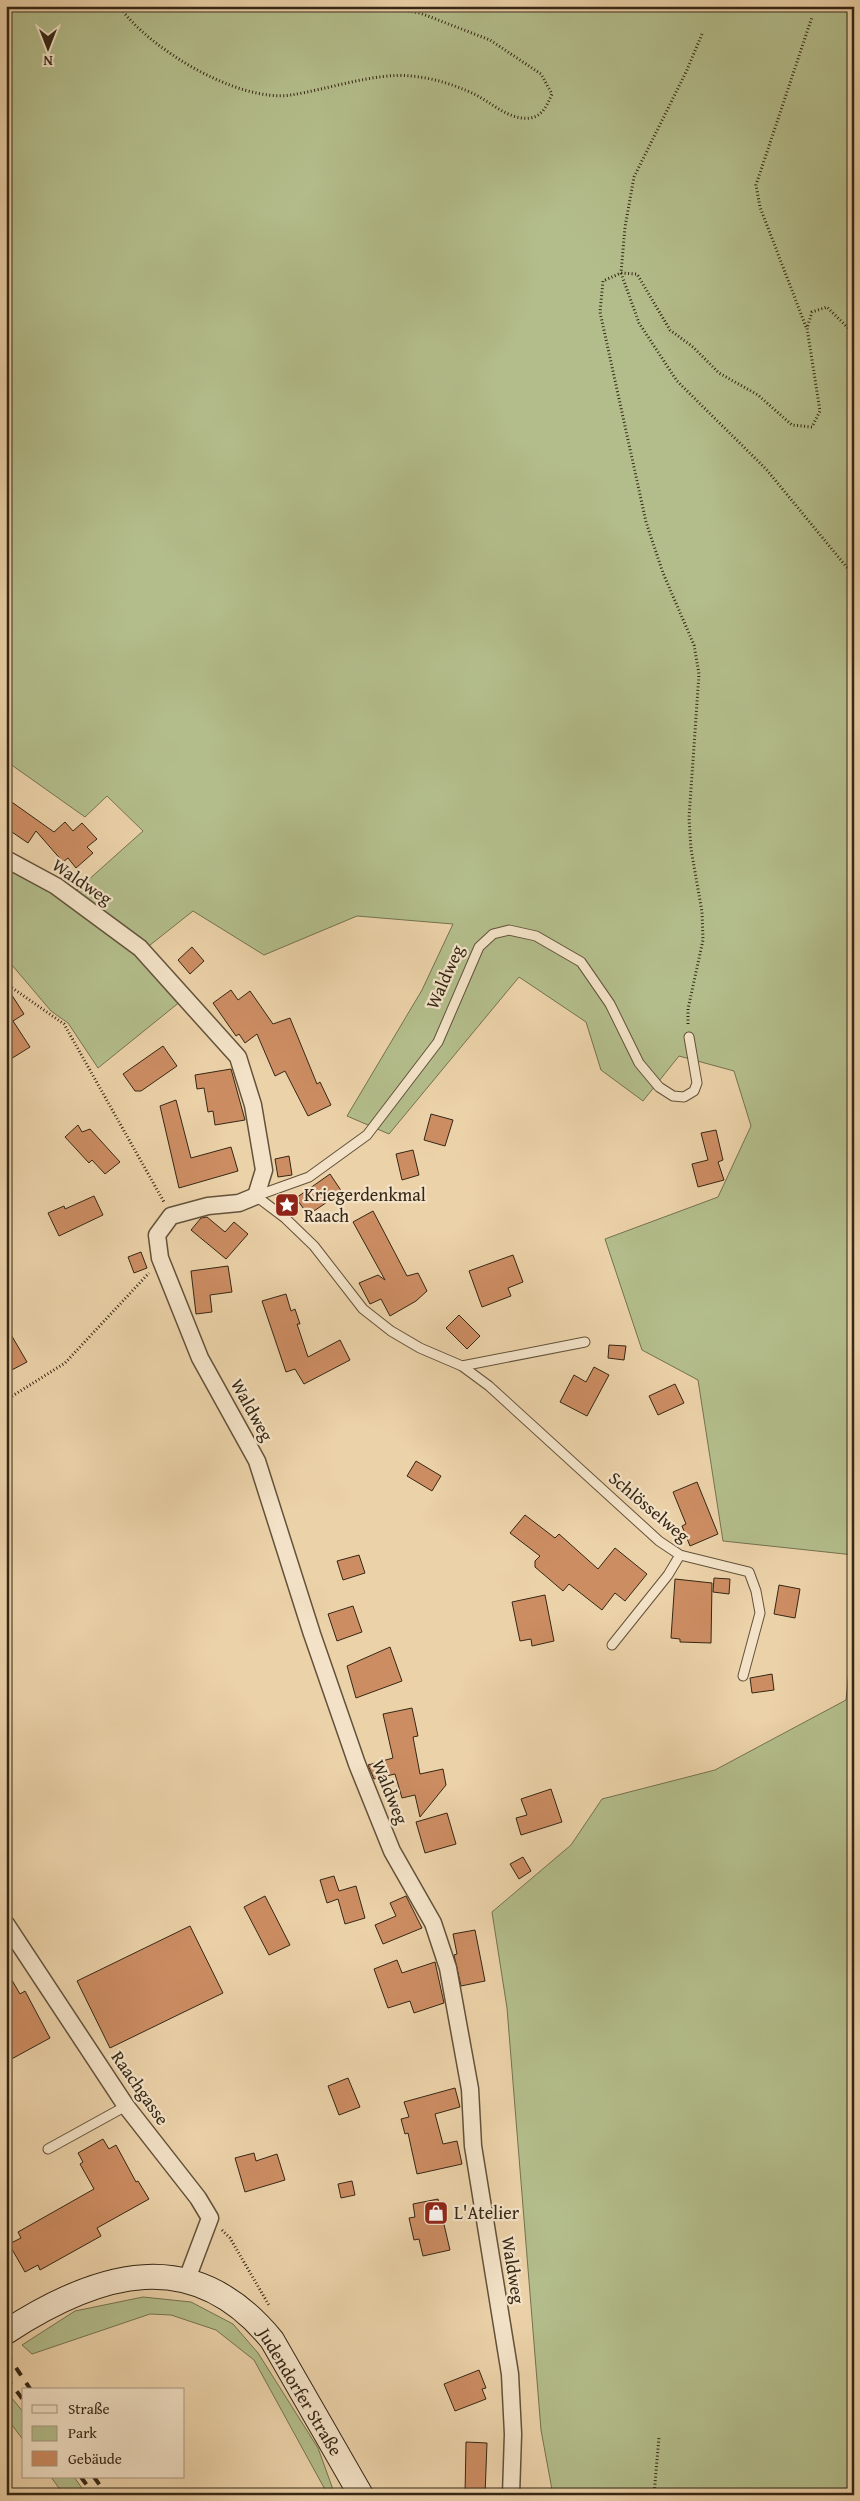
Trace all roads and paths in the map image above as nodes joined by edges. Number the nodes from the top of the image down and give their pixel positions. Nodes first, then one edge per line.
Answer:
1 (119, 6) edge
2 (292, 6) edge
3 (346, 6) edge
4 (378, 6) edge
5 (812, 17) dead end
6 (702, 34) dead end
7 (621, 272) junction
8 (806, 328) junction
9 (854, 334) edge
10 (854, 576) edge
11 (6, 859) edge
12 (6, 986) edge
13 (689, 1037) joint
14 (256, 1196) junction
15 (171, 1216) junction
16 (160, 1258) junction
17 (585, 1342) dead end
18 (462, 1366) junction
19 (6, 1400) edge
20 (680, 1556) junction
21 (612, 1645) dead end
22 (743, 1676) dead end
23 (6, 1924) edge
24 (126, 2106) junction
25 (48, 2149) dead end
26 (210, 2218) junction
27 (178, 2279) junction
28 (272, 2311) dead end
29 (6, 2332) edge
30 (659, 2437) dead end
31 (361, 2495) edge
32 (511, 2495) edge
33 (654, 2495) edge

1 - 4 path
2 - 3 path
5 - 8 path
6 - 7 path
7 - 8 path
7 - 10 path
7 - 13 path
8 - 9 path
11 - 14 street, Waldweg
12 - 15 path
13 - 14 lane, Waldweg
14 - 15 street, Waldweg
14 - 18 lane, Schlösselweg
15 - 16 street, Waldweg
16 - 19 path
16 - 32 street, Waldweg
17 - 18 lane
18 - 20 lane, Schlösselweg
20 - 21 lane
20 - 22 lane, Schlösselweg
23 - 24 street, Raachgasse
24 - 25 lane
24 - 26 street, Raachgasse
26 - 27 street
26 - 28 path
27 - 29 main road, Judendorfer Straße
27 - 31 main road, Judendorfer Straße
30 - 33 path

